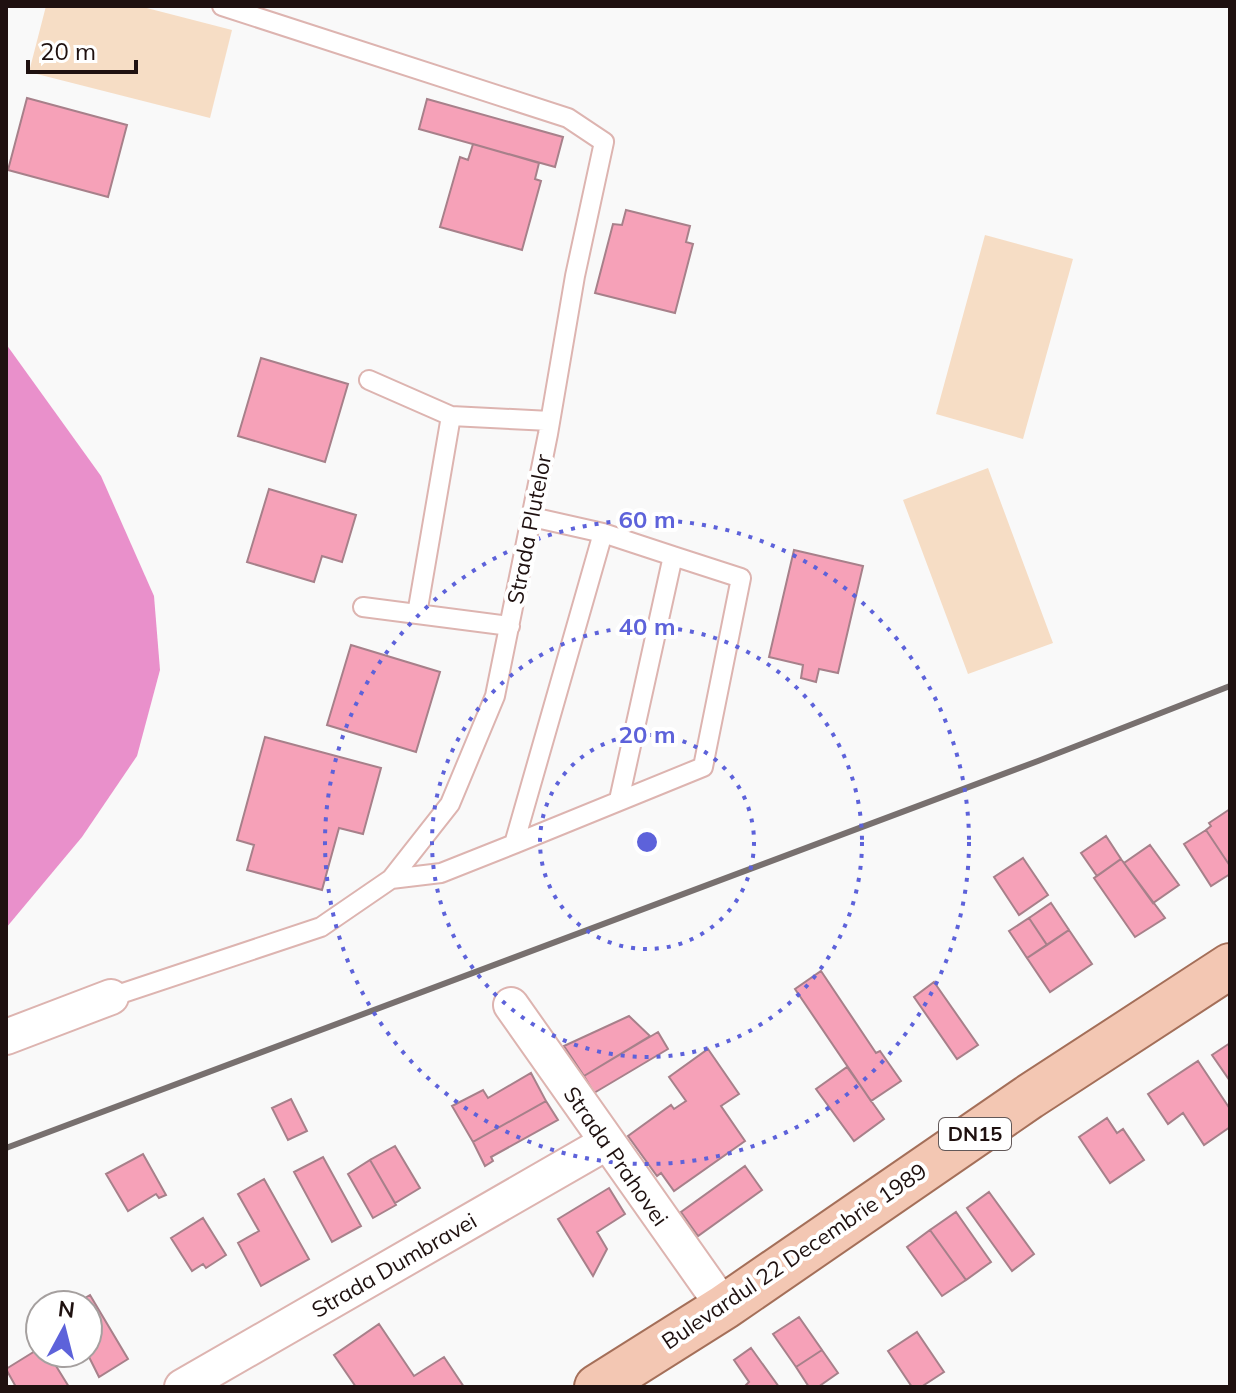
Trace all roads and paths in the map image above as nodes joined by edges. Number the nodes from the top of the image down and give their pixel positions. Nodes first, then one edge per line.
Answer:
1 (222, 6) edge
2 (369, 380) dead end
3 (451, 416) junction
4 (550, 421) junction
5 (532, 517) junction
6 (603, 533) junction
7 (673, 556) junction
8 (363, 607) dead end
9 (417, 614) junction
10 (510, 626) junction
11 (619, 800) junction
12 (514, 844) junction
13 (391, 879) junction
14 (1230, 966) edge
15 (111, 997) joint
16 (511, 1005) dead end
17 (6, 1037) edge
18 (606, 1143) junction
19 (724, 1307) junction
20 (182, 1387) edge
21 (597, 1387) edge

1 - 4 lane, Strada Plutelor
2 - 3 lane
3 - 4 lane
3 - 9 lane
4 - 5 lane, Strada Plutelor
5 - 6 lane
5 - 10 lane, Strada Plutelor
6 - 7 lane
6 - 12 lane
7 - 11 lane
7 - 11 lane
8 - 9 lane
9 - 10 lane
10 - 13 lane, Strada Plutelor
11 - 12 lane
12 - 13 lane
13 - 15 lane, Strada Plutelor
14 - 19 main road, Bulevardul 22 Decembrie 1989 / DN15
15 - 17 street, Strada Plutelor
16 - 18 street, Strada Prahovei
18 - 19 street, Strada Prahovei
18 - 20 street, Strada Dumbravei
19 - 21 main road, Bulevardul 22 Decembrie 1989 / DN15

